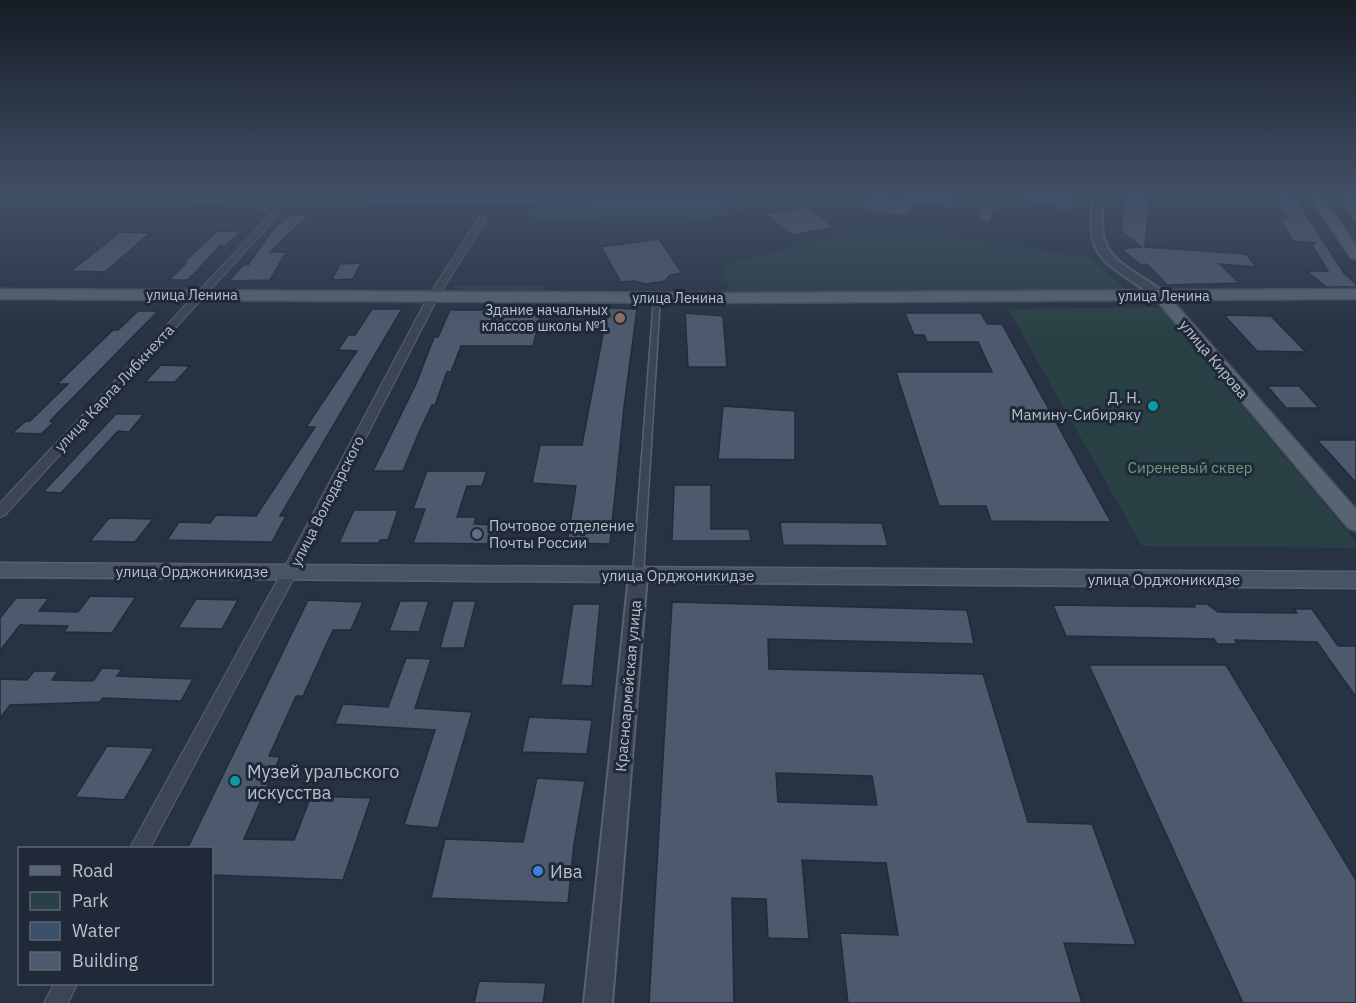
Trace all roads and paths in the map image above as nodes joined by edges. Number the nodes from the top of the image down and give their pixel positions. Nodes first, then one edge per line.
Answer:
1 (251, 241) edge
2 (469, 241) edge
3 (1096, 241) edge
4 (1346, 241) edge
5 (1356, 255) edge
6 (0, 294) edge
7 (1356, 294) edge
8 (200, 295) junction
9 (434, 296) junction
10 (1161, 296) junction
11 (657, 298) junction
12 (0, 512) edge
13 (1356, 523) edge
14 (0, 570) edge
15 (290, 572) junction
16 (639, 574) junction
17 (1356, 580) edge
18 (141, 847) edge
19 (65, 985) edge
20 (55, 1003) edge
21 (598, 1003) edge

1 - 8 street, улица Карла Либкнехта
2 - 9 street, улица Володарского
3 - 10 street, улица Кирова
4 - 5 main road
6 - 8 main road, улица Ленина
7 - 10 main road, улица Ленина
8 - 9 main road, улица Ленина
8 - 12 street, улица Карла Либкнехта
9 - 11 main road, улица Ленина
9 - 15 street, улица Володарского
10 - 11 main road, улица Ленина
10 - 13 main road, улица Кирова
11 - 16 street, Красноармейская улица
14 - 15 main road, улица Орджоникидзе
15 - 16 main road, улица Орджоникидзе
15 - 18 street, улица Володарского
16 - 17 main road, улица Орджоникидзе
16 - 21 street, Красноармейская улица
19 - 20 street

